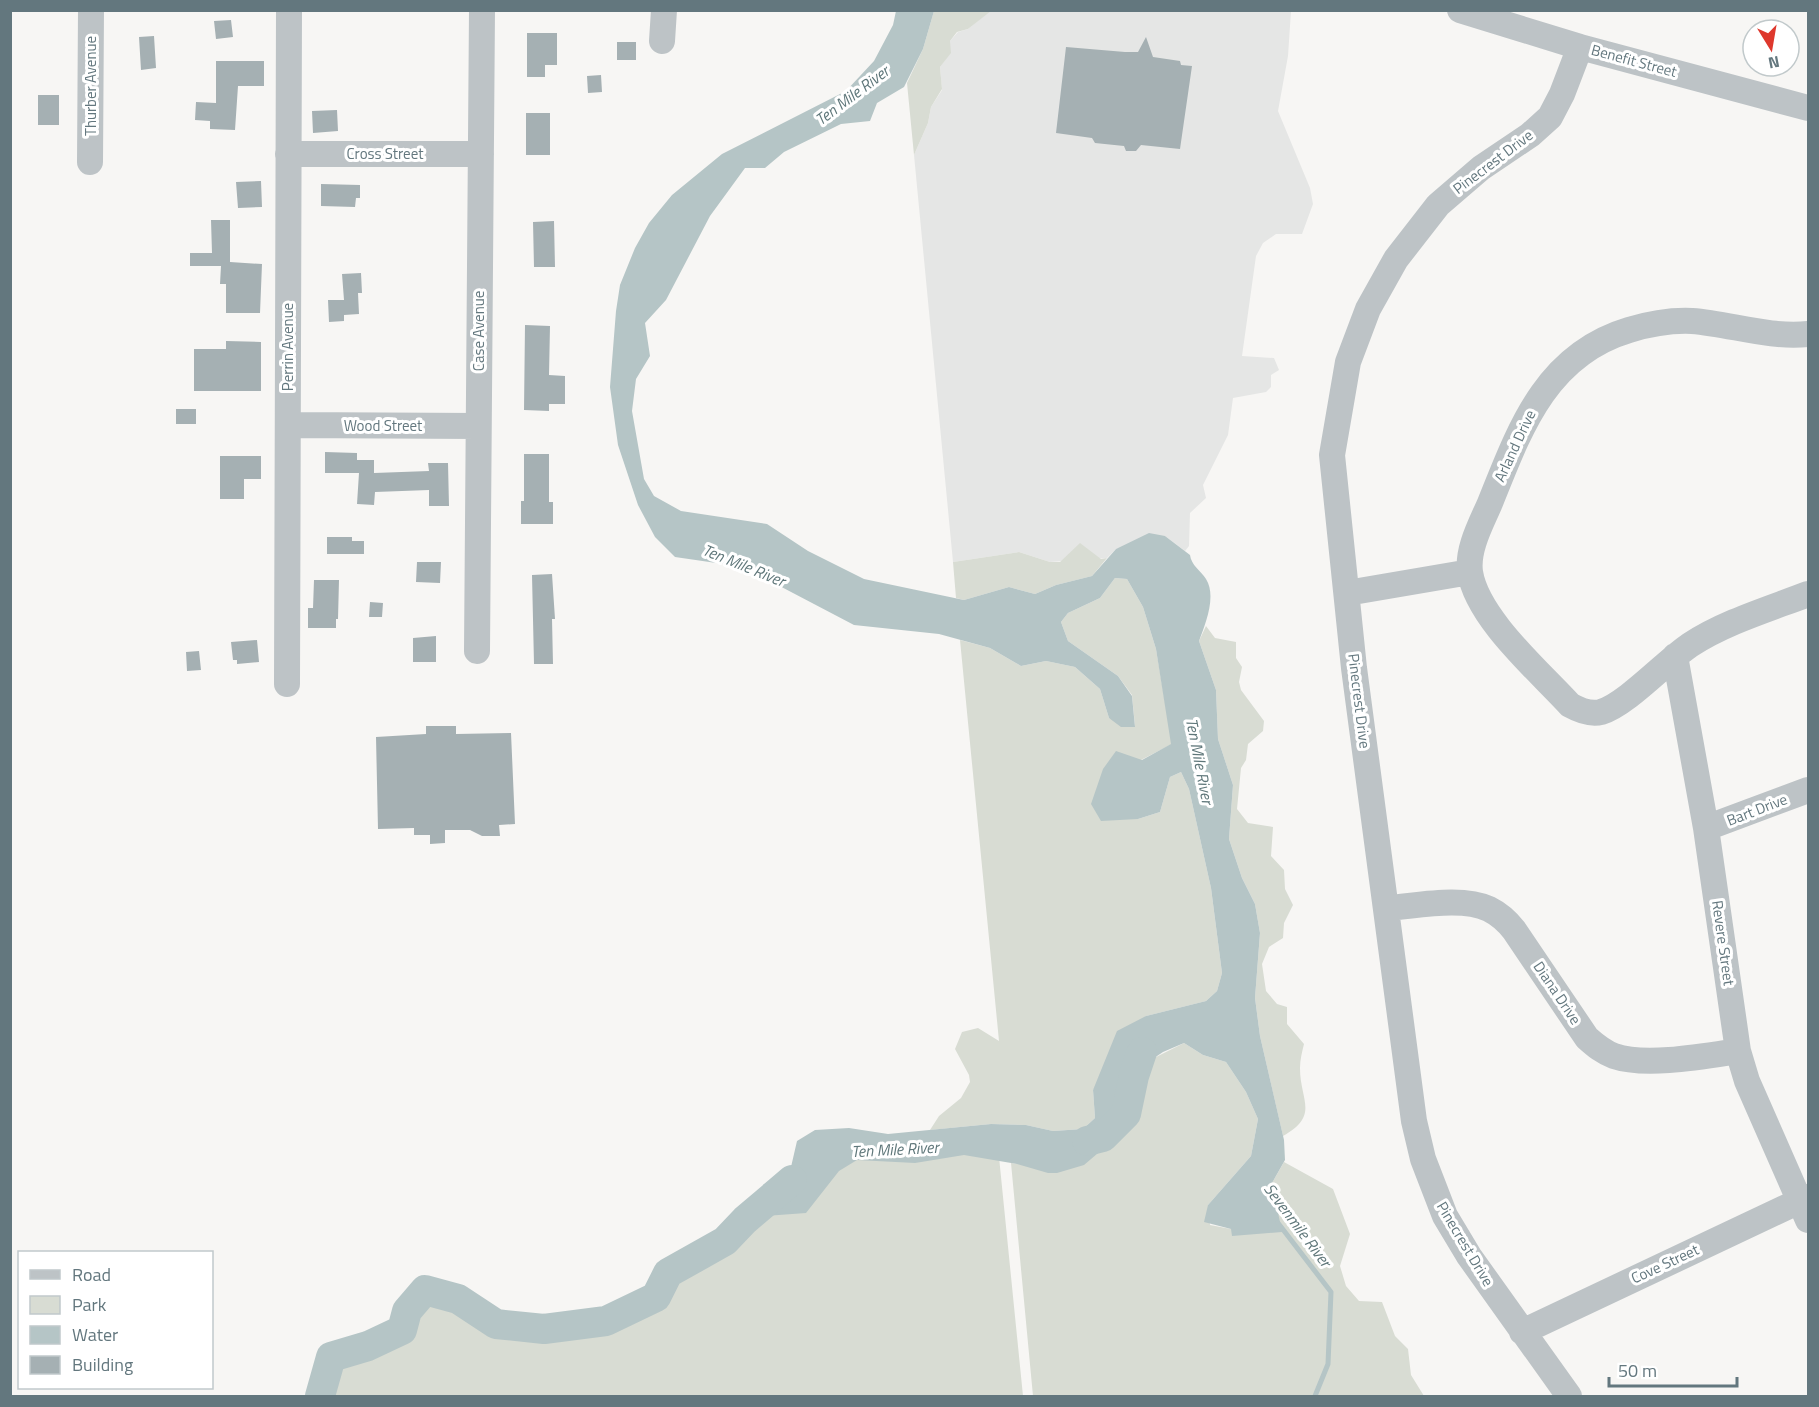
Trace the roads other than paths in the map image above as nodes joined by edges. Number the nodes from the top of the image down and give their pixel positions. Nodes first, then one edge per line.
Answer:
1 (91, 10) edge
2 (289, 10) edge
3 (482, 10) edge
4 (664, 10) edge
5 (1460, 10) edge
6 (662, 40) dead end
7 (1580, 47) junction
8 (1809, 108) edge
9 (288, 154) junction
10 (481, 154) junction
11 (90, 162) dead end
12 (1809, 334) edge
13 (288, 425) junction
14 (478, 426) junction
15 (1470, 572) junction
16 (1347, 593) junction
17 (1809, 594) edge
18 (477, 651) dead end
19 (1675, 656) junction
20 (287, 684) dead end
21 (1809, 790) edge
22 (1706, 828) junction
23 (1387, 908) junction
24 (1738, 1051) junction
25 (1806, 1206) edge
26 (1522, 1332) junction
27 (1569, 1396) edge

1 - 11 street, Thurber Avenue
2 - 9 street, Perrin Avenue
3 - 10 street, Case Avenue
4 - 6 street
5 - 7 street, Benefit Street
7 - 8 street, Benefit Street
7 - 16 street, Pinecrest Drive
9 - 10 street, Cross Street
9 - 13 street, Perrin Avenue
10 - 14 street, Case Avenue
12 - 15 street, Arland Drive
13 - 14 street, Wood Street
13 - 20 street, Perrin Avenue
14 - 18 street, Case Avenue
15 - 16 street
15 - 19 street, Arland Drive
16 - 23 street, Pinecrest Drive
17 - 19 street, Arland Drive
19 - 22 street, Revere Street
21 - 22 street, Bart Drive
22 - 24 street, Revere Street
23 - 24 street, Diana Drive
23 - 26 street, Pinecrest Drive
24 - 25 street, Revere Street
25 - 26 street, Cove Street
26 - 27 street, Pinecrest Drive

